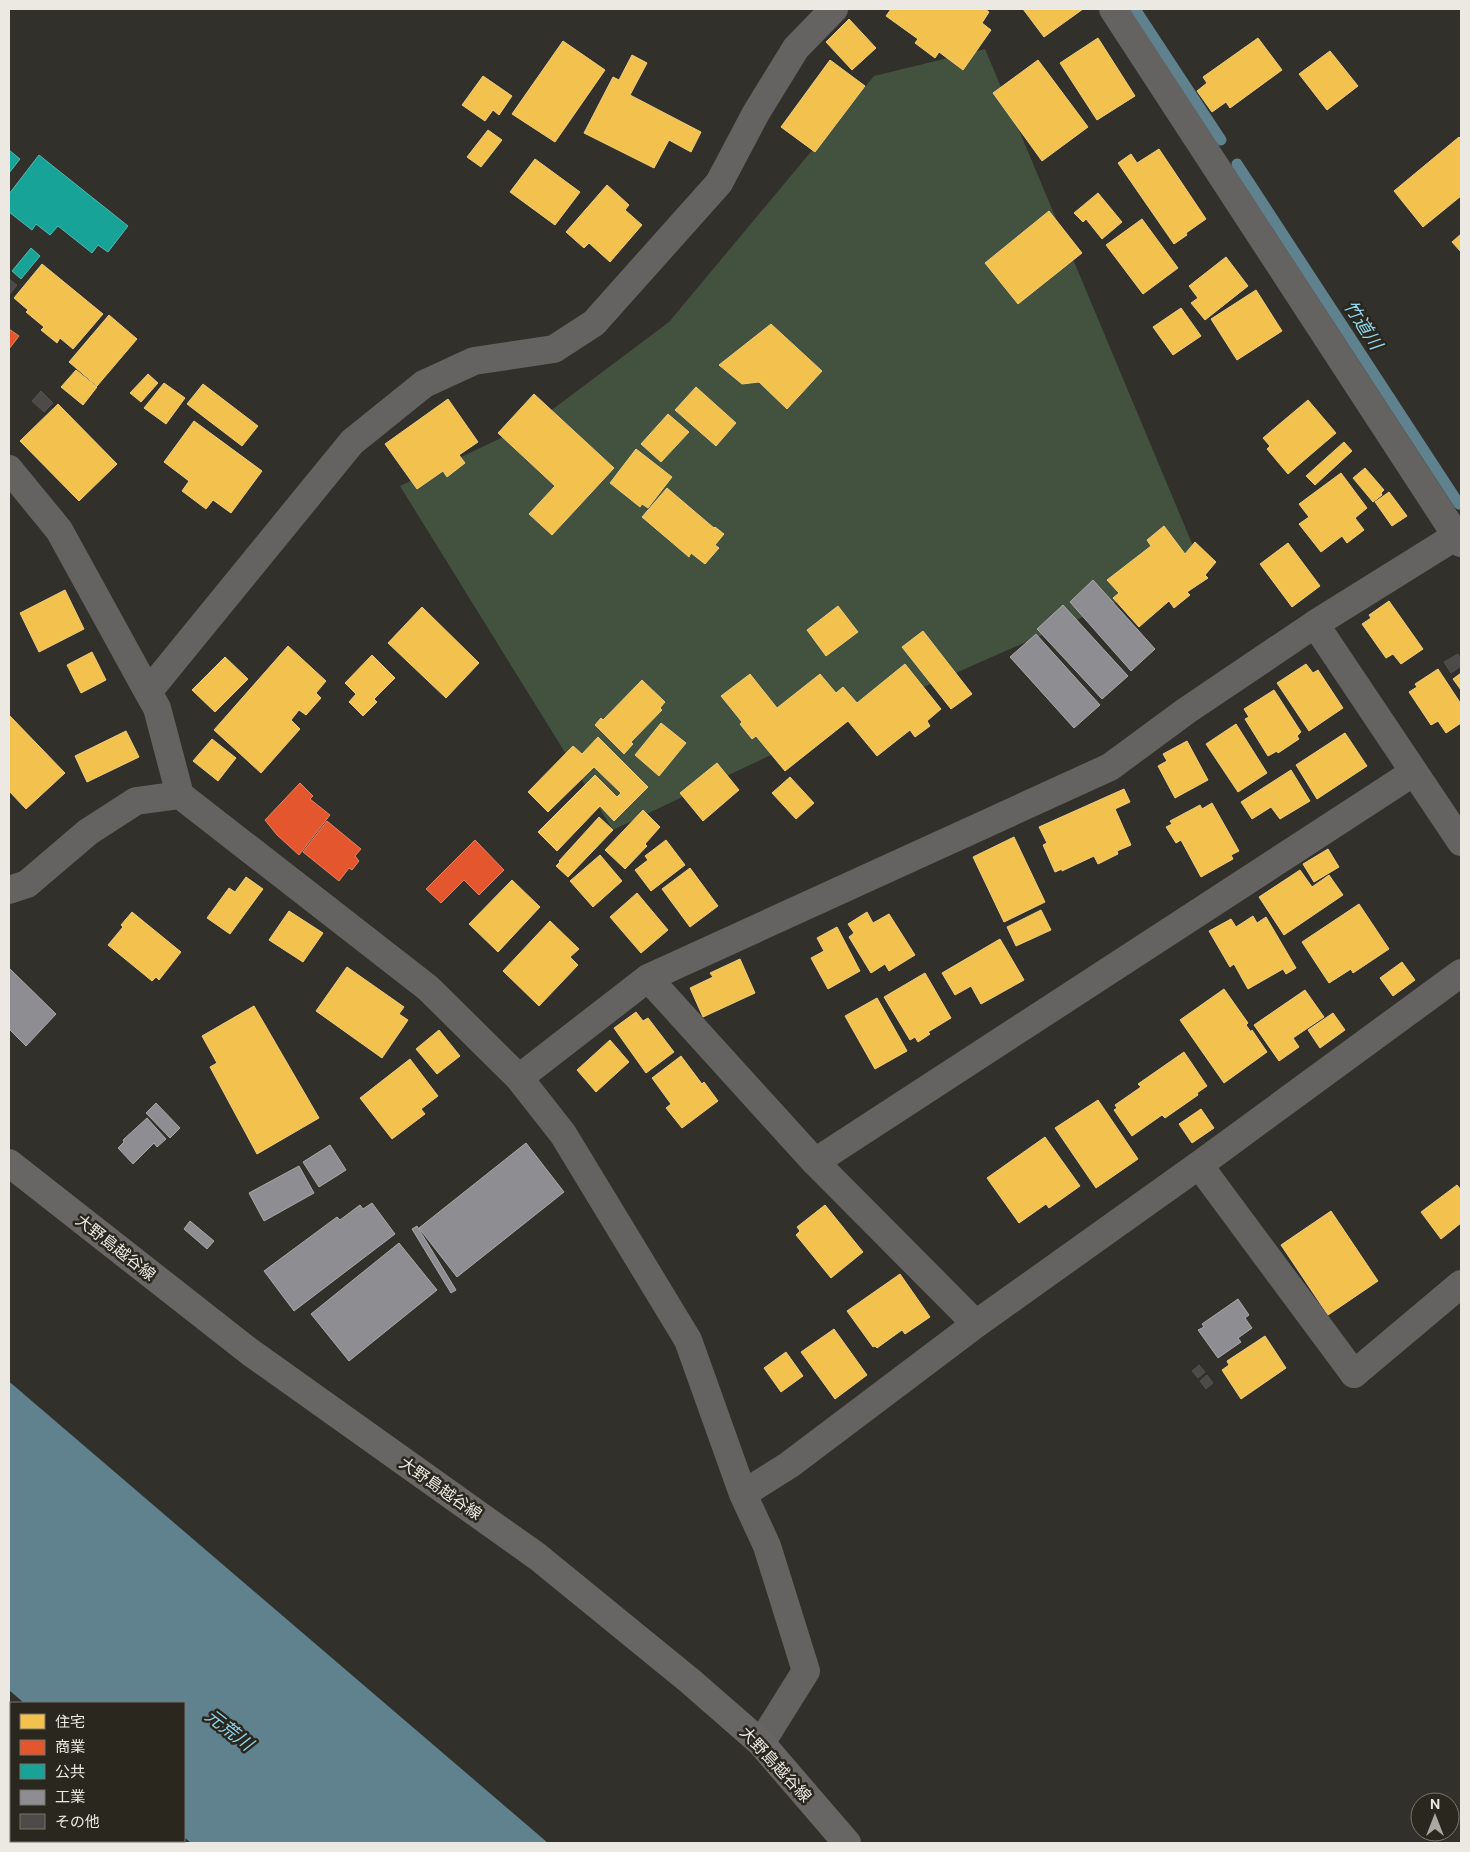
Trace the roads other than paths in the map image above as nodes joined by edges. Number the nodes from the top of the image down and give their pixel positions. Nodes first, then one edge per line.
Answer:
1 (834, 9) edge
2 (1113, 9) edge
3 (9, 469) edge
4 (1460, 538) edge
5 (1315, 624) junction
6 (148, 692) junction
7 (1414, 772) junction
8 (180, 795) junction
9 (1461, 842) edge
10 (9, 890) edge
11 (1461, 973) edge
12 (648, 978) junction
13 (519, 1078) junction
14 (815, 1162) junction
15 (9, 1163) edge
16 (1199, 1165) junction
17 (1461, 1284) edge
18 (976, 1324) junction
19 (743, 1494) junction
20 (761, 1743) junction
21 (847, 1843) edge

1 - 6 street
2 - 4 street
3 - 6 street
4 - 5 street
5 - 7 street
5 - 12 street
6 - 8 street
7 - 9 street
7 - 14 street
8 - 10 street
8 - 13 street
11 - 16 street
12 - 13 street
12 - 14 street
13 - 19 street
14 - 18 street
15 - 20 main road, 大野島越谷線
16 - 17 street
16 - 18 street
18 - 19 street
19 - 20 street
20 - 21 main road, 大野島越谷線

